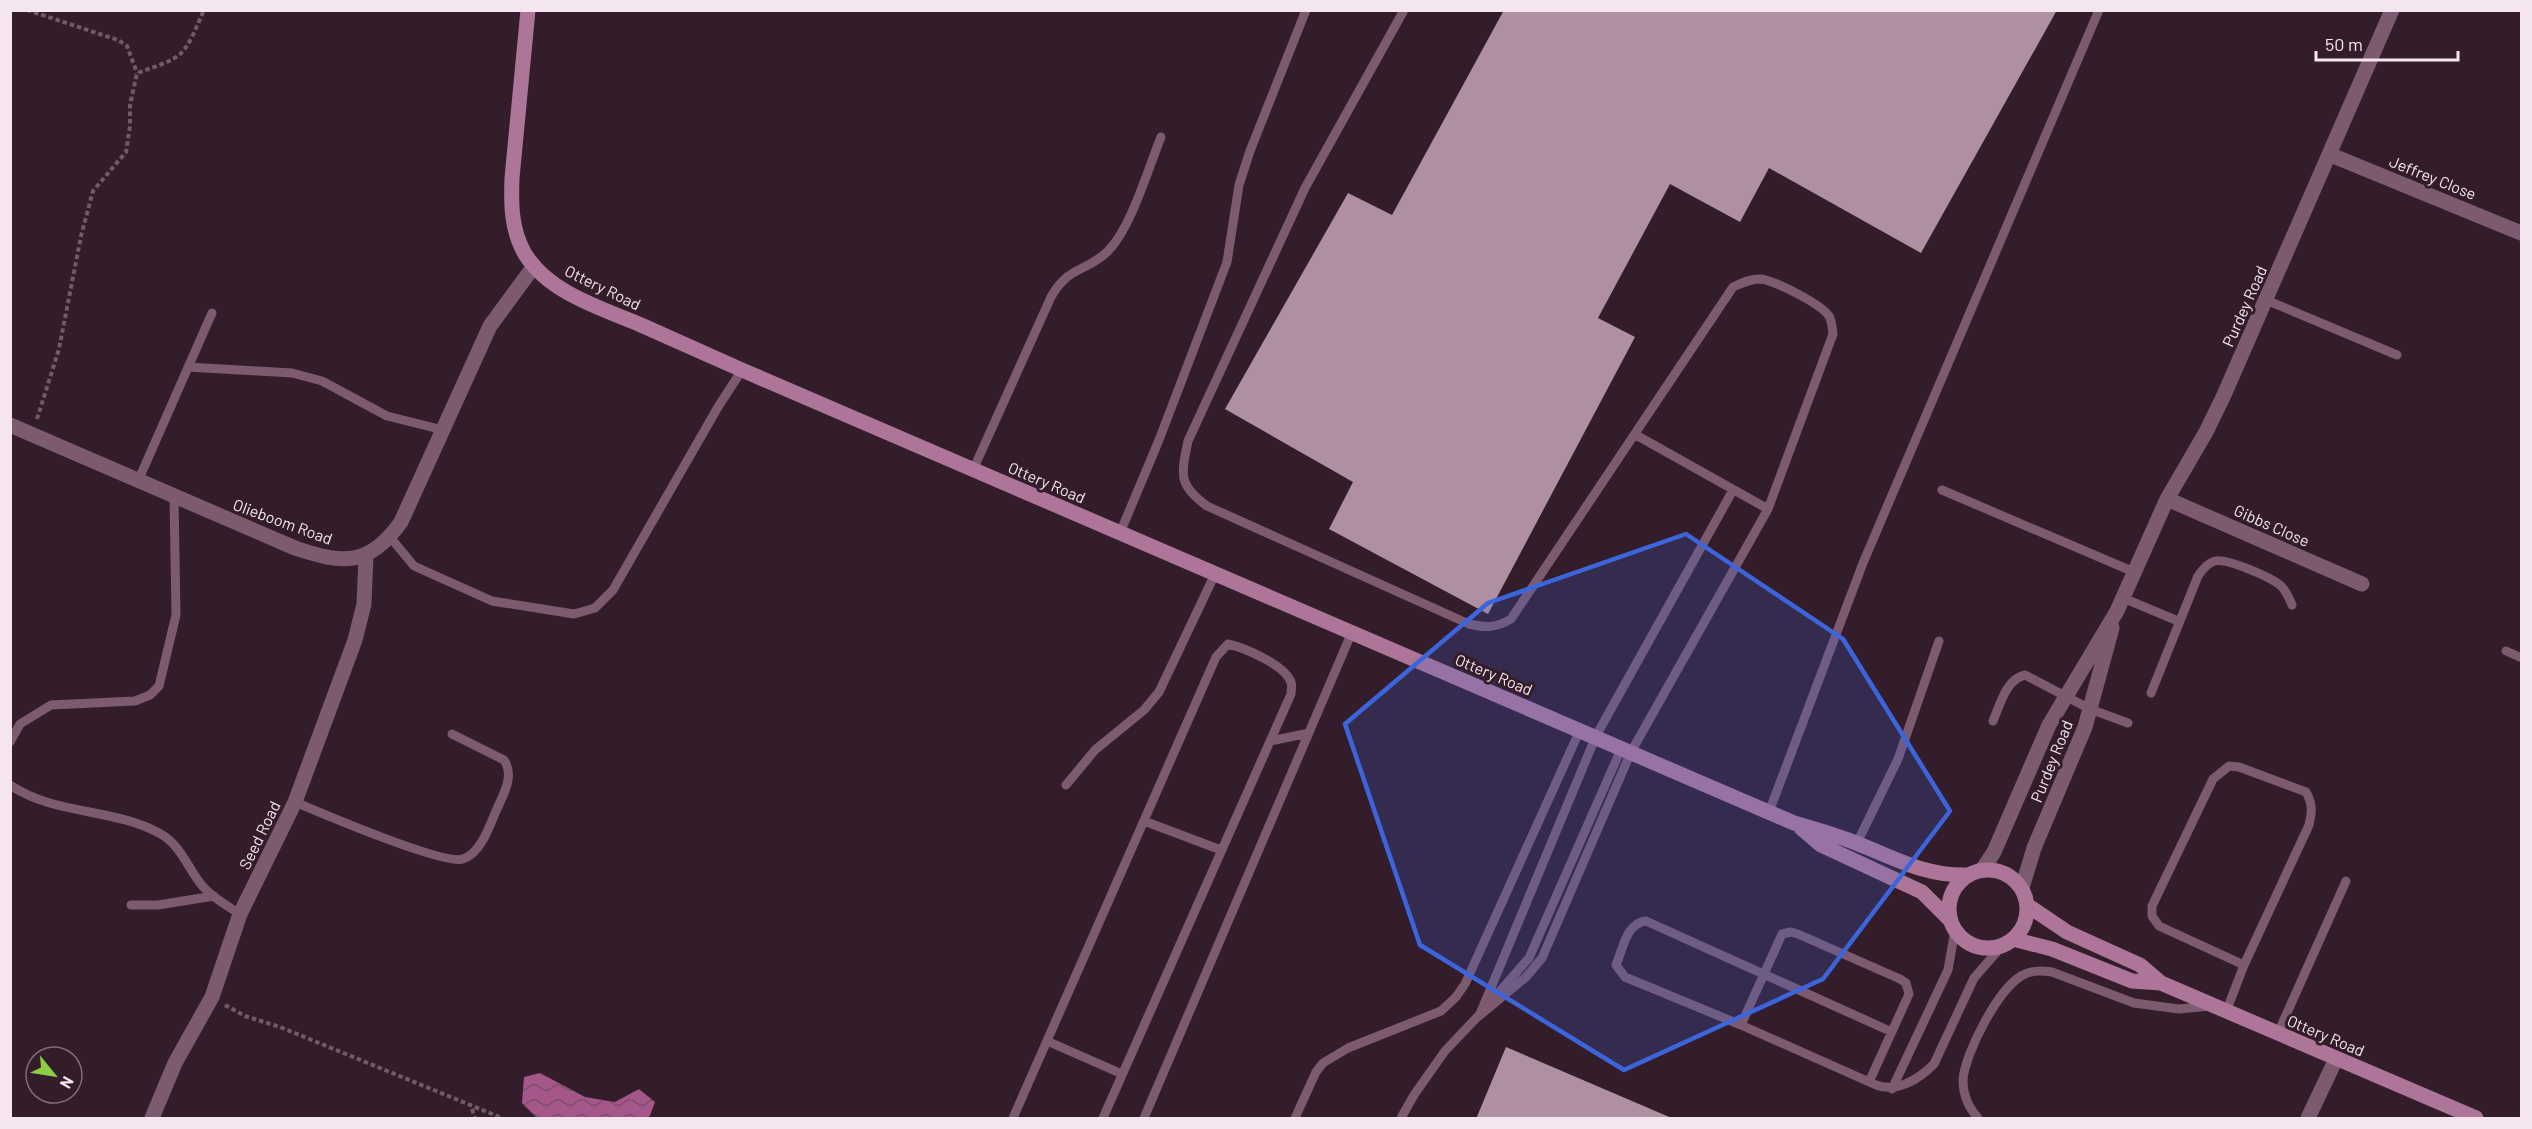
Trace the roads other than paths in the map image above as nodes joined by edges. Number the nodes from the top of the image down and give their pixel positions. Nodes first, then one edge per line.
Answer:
1 (528, 10) edge
2 (1305, 10) edge
3 (1404, 10) edge
4 (2099, 10) edge
5 (2392, 10) edge
6 (1161, 137) dead end
7 (2331, 155) junction
8 (2521, 233) edge
9 (534, 266) junction
10 (2266, 300) junction
11 (212, 313) dead end
12 (2397, 355) dead end
13 (188, 367) junction
14 (742, 370) junction
15 (10, 425) edge
16 (443, 430) junction
17 (1636, 435) junction
18 (973, 470) junction
19 (138, 481) junction
20 (1733, 490) junction
21 (1942, 490) dead end
22 (174, 496) junction
23 (2167, 499) junction
24 (1768, 509) junction
25 (1120, 533) junction
26 (390, 537) junction
27 (366, 556) junction
28 (2134, 572) junction
29 (1215, 574) junction
30 (2362, 584) dead end
31 (2120, 604) junction
32 (2292, 605) dead end
33 (2178, 621) junction
34 (1352, 632) junction
35 (1939, 641) dead end
36 (2506, 651) dead end
37 (2522, 658) edge
38 (2151, 693) dead end
39 (2066, 697) junction
40 (2090, 709) junction
41 (1993, 721) dead end
42 (2128, 723) dead end
43 (1580, 730) junction
44 (1309, 733) junction
45 (452, 734) dead end
46 (1596, 736) junction
47 (1270, 741) junction
48 (10, 742) edge
49 (1626, 750) junction
50 (10, 784) edge
51 (1066, 785) dead end
52 (295, 802) junction
53 (1769, 812) junction
54 (1144, 821) junction
55 (1794, 823) junction
56 (1857, 843) junction
57 (1221, 850) junction
58 (1975, 872) junction
59 (2346, 881) dead end
60 (2022, 888) junction
61 (214, 896) junction
62 (130, 905) dead end
63 (2027, 905) junction
64 (240, 914) junction
65 (1953, 925) junction
66 (2007, 943) junction
67 (2244, 965) junction
68 (1763, 975) junction
69 (2161, 983) junction
70 (2219, 1009) junction
71 (1479, 1016) junction
72 (1741, 1024) junction
73 (1892, 1032) junction
74 (2278, 1033) junction
75 (1047, 1041) junction
76 (2336, 1059) junction
77 (1122, 1074) junction
78 (1869, 1082) junction
79 (1892, 1089) junction
80 (152, 1119) edge
81 (1013, 1119) edge
82 (1103, 1119) edge
83 (1144, 1119) edge
84 (1295, 1119) edge
85 (1401, 1119) edge
86 (1978, 1119) edge
87 (2308, 1119) edge
88 (2476, 1119) edge

1 - 9 street, Ottery Road
2 - 25 lane
3 - 17 lane
4 - 53 lane
5 - 7 street, Purdey Road
6 - 18 lane
7 - 8 street, Jeffrey Close
7 - 10 street, Purdey Road
9 - 14 street, Ottery Road
9 - 16 street
10 - 12 lane
10 - 23 street, Purdey Road
11 - 13 lane
13 - 16 lane
13 - 19 lane
14 - 18 street, Ottery Road
14 - 26 lane
15 - 19 street, Olieboom Road
16 - 26 street
17 - 20 lane
17 - 24 lane
18 - 25 street, Ottery Road
19 - 22 street, Olieboom Road
20 - 24 lane
20 - 46 lane
21 - 28 lane
22 - 27 street, Olieboom Road
22 - 48 lane
23 - 28 street, Purdey Road
23 - 30 street, Gibbs Close
24 - 49 lane
25 - 29 street, Ottery Road
26 - 27 street
27 - 52 street, Seed Road
28 - 31 street, Purdey Road
29 - 34 street, Ottery Road
29 - 51 lane
31 - 33 lane
31 - 39 street, Purdey Road
31 - 40 street, Purdey Road
32 - 33 lane
33 - 38 lane
34 - 43 street, Ottery Road
34 - 44 lane
35 - 56 lane
36 - 37 lane
39 - 40 lane
39 - 41 lane
39 - 58 street, Purdey Road
40 - 42 lane
40 - 60 street, Purdey Road
43 - 46 street, Ottery Road
43 - 84 lane
44 - 47 lane
44 - 83 lane
45 - 52 lane
46 - 49 street, Ottery Road
46 - 71 lane
47 - 54 lane
47 - 57 lane
49 - 53 street, Ottery Road
49 - 71 lane
50 - 61 lane
52 - 64 street, Seed Road
53 - 55 street, Ottery Road
54 - 57 lane
54 - 75 lane
55 - 56 street, Ottery Road
55 - 65 street, Ottery Road
56 - 58 street, Ottery Road
57 - 77 lane
58 - 60 street
58 - 65 street
59 - 74 lane
60 - 63 street
61 - 62 lane
61 - 64 lane
63 - 66 street
63 - 69 street, Ottery Road
64 - 80 street, Seed Road
65 - 66 street
65 - 79 lane
66 - 69 street, Ottery Road
66 - 79 lane
67 - 67 lane
67 - 70 lane
68 - 72 lane
68 - 72 lane
68 - 73 lane
68 - 73 lane
69 - 70 street, Ottery Road
70 - 74 street, Ottery Road
70 - 86 lane
71 - 85 lane
72 - 78 lane
73 - 78 lane
74 - 76 street, Ottery Road
75 - 77 lane
75 - 81 lane
76 - 87 street
76 - 88 street, Ottery Road
77 - 82 lane
78 - 79 lane

